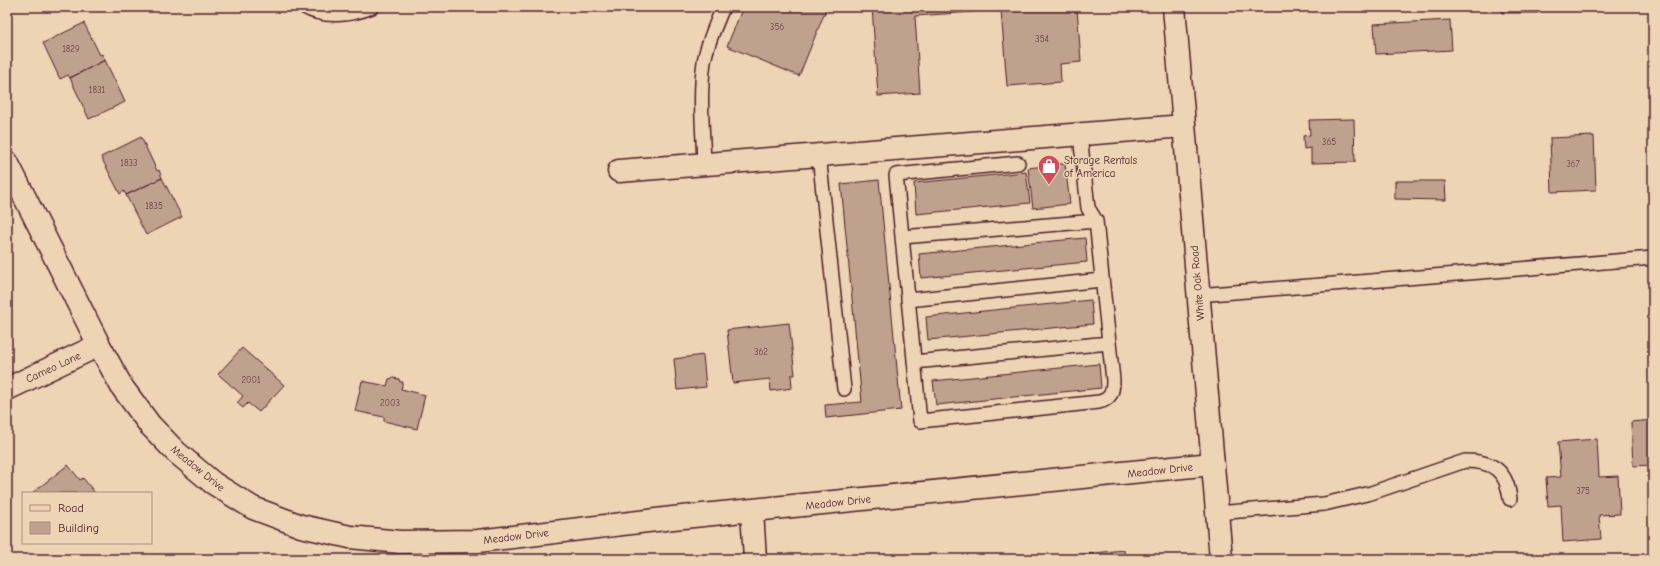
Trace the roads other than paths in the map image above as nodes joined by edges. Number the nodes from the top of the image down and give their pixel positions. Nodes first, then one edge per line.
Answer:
1 (304, 7) edge
2 (372, 7) edge
3 (723, 7) edge
4 (1174, 7) edge
5 (1184, 126) junction
6 (1080, 135) junction
7 (819, 155) junction
8 (7, 162) edge
9 (1018, 163) dead end
10 (704, 164) junction
11 (618, 171) dead end
12 (1096, 222) junction
13 (902, 237) junction
14 (1653, 258) edge
15 (1102, 280) junction
16 (1198, 295) junction
17 (908, 300) junction
18 (1109, 343) junction
19 (99, 346) junction
20 (914, 362) junction
21 (7, 389) edge
22 (844, 390) dead end
23 (1212, 464) junction
24 (1510, 499) dead end
25 (752, 511) junction
26 (1216, 513) junction
27 (755, 559) edge
28 (1221, 559) edge

1 - 2 lane
3 - 10 lane
4 - 5 street, White Oak Road
5 - 6 street
5 - 16 street, White Oak Road
6 - 7 street
6 - 12 lane
7 - 10 street
7 - 22 lane
8 - 19 street, Meadow Drive
9 - 13 lane
10 - 11 street
12 - 13 lane
12 - 15 lane
13 - 17 lane
14 - 16 lane
15 - 17 lane
15 - 18 lane
16 - 23 street, White Oak Road
17 - 20 lane
18 - 20 lane
18 - 20 lane
19 - 21 street, Cameo Lane
19 - 25 street, Meadow Drive
23 - 25 street, Meadow Drive
23 - 26 street, White Oak Road
24 - 26 lane
25 - 27 street
26 - 28 street, White Oak Road

